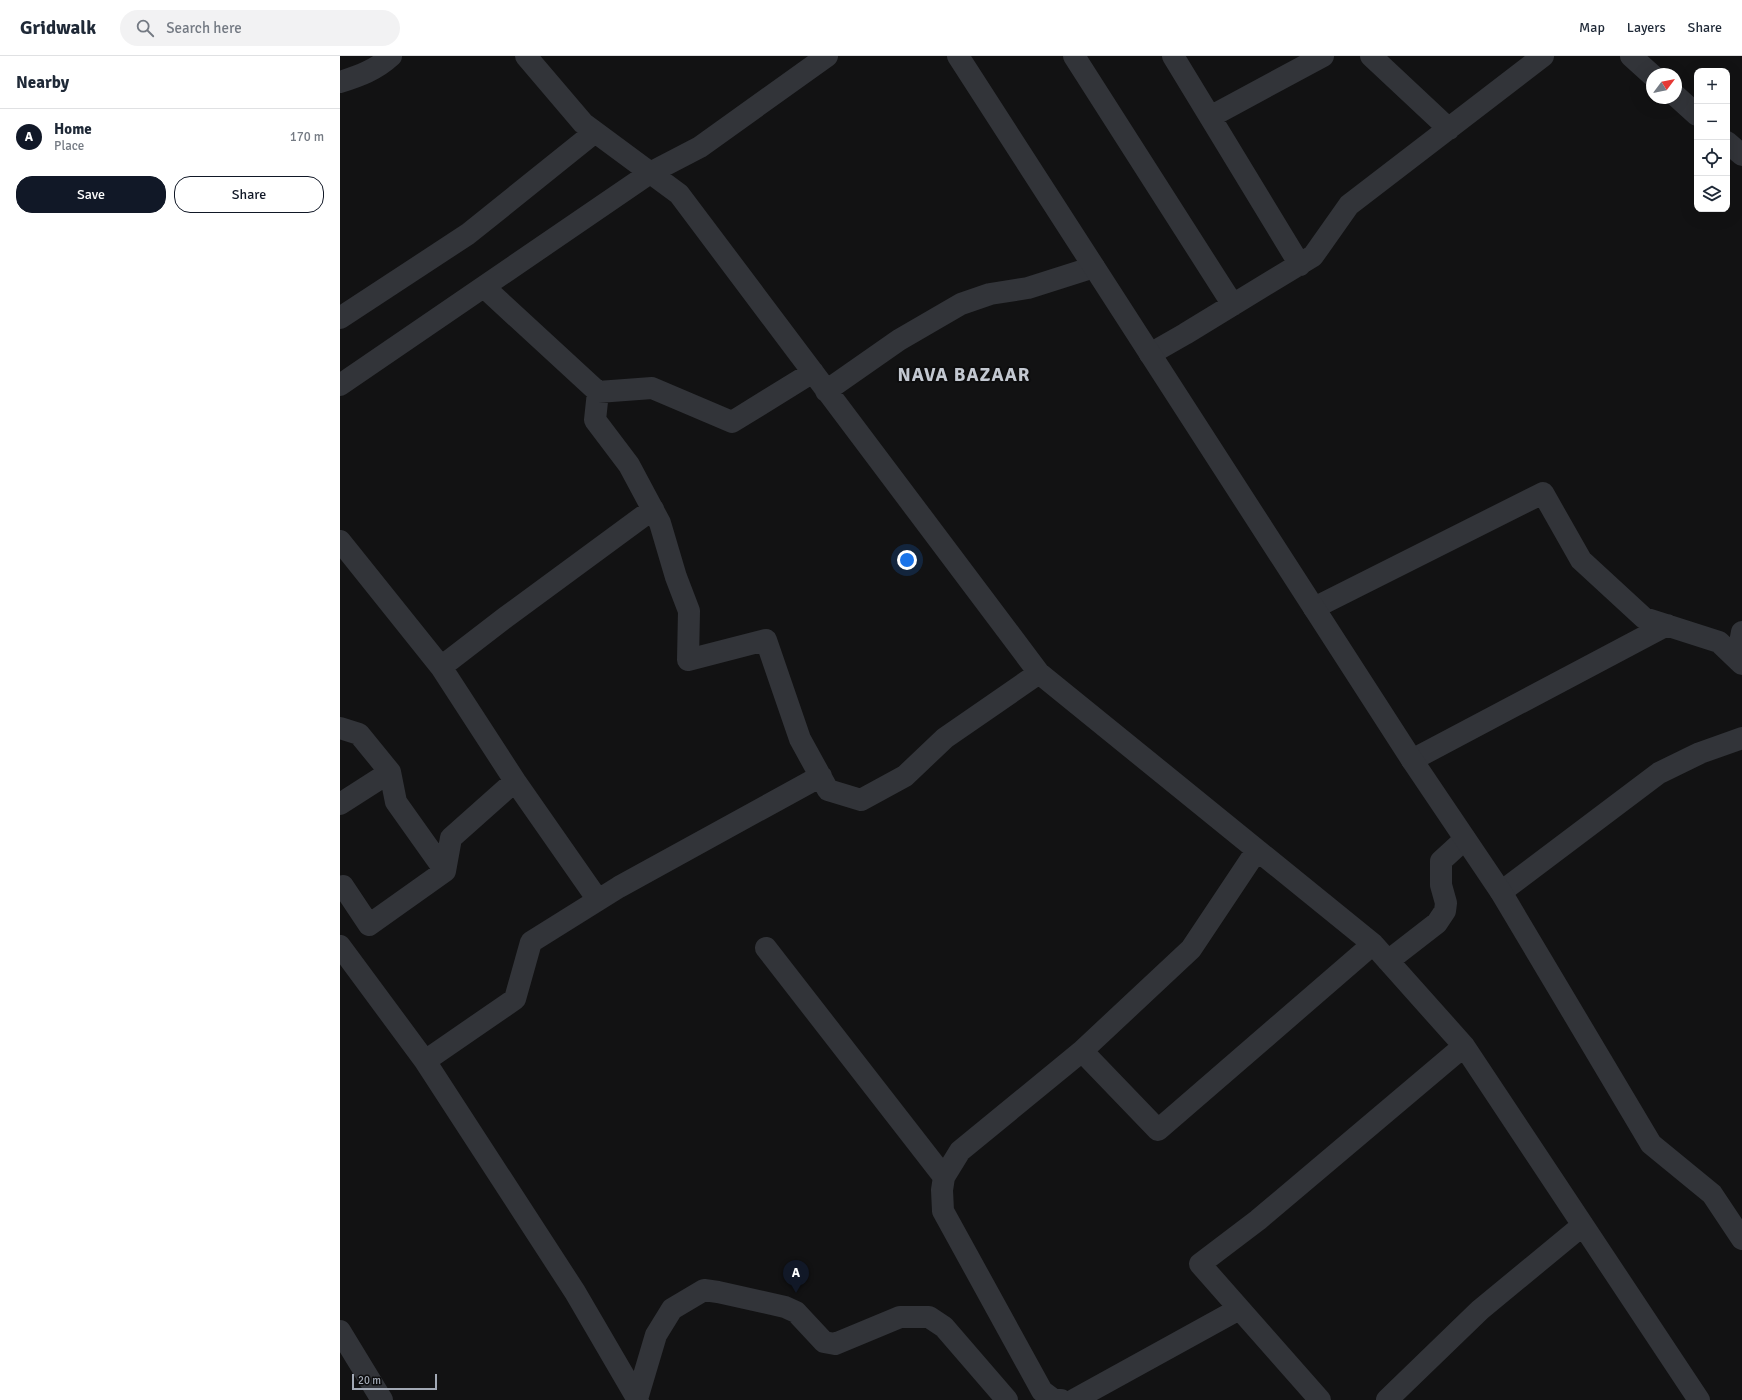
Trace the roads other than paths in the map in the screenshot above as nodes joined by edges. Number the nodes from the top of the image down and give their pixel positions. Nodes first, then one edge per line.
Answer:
1 (391, 56) edge
2 (526, 56) edge
3 (827, 56) edge
4 (958, 56) edge
5 (1074, 56) edge
6 (1173, 56) edge
7 (1323, 56) edge
8 (1371, 56) edge
9 (1543, 56) edge
10 (1631, 56) edge
11 (1646, 70) edge
12 (340, 82) edge
13 (1682, 101) edge
14 (1694, 112) edge
15 (1210, 117) junction
16 (1449, 129) junction
17 (595, 132) junction
18 (1730, 145) edge
19 (1742, 155) edge
20 (650, 173) junction
21 (1300, 265) junction
22 (1094, 267) junction
23 (484, 286) junction
24 (1233, 305) junction
25 (340, 318) edge
26 (1150, 354) junction
27 (813, 372) junction
28 (340, 385) edge
29 (826, 391) junction
30 (598, 392) junction
31 (653, 509) junction
32 (340, 541) edge
33 (1314, 608) junction
34 (1667, 625) junction
35 (1742, 632) edge
36 (1740, 661) edge
37 (441, 667) junction
38 (1039, 673) junction
39 (340, 728) edge
40 (1742, 738) edge
41 (1412, 760) junction
42 (390, 772) junction
43 (821, 776) junction
44 (515, 781) junction
45 (340, 804) edge
46 (1466, 839) junction
47 (1257, 850) junction
48 (445, 871) junction
49 (340, 889) edge
50 (1501, 892) junction
51 (598, 900) junction
52 (1373, 944) junction
53 (340, 946) edge
54 (766, 948) dead end
55 (1388, 961) junction
56 (1464, 1046) junction
57 (1082, 1050) junction
58 (425, 1062) junction
59 (944, 1178) junction
60 (1583, 1225) junction
61 (1742, 1239) edge
62 (1239, 1309) junction
63 (340, 1331) edge
64 (1048, 1398) edge
65 (638, 1399) edge
66 (382, 1400) edge
67 (1007, 1400) edge
68 (1074, 1400) edge
69 (1320, 1400) edge
70 (1387, 1400) edge
71 (1699, 1400) edge

1 - 12 street
2 - 17 street
3 - 20 street
4 - 22 street
5 - 24 street
6 - 15 street
7 - 15 street
8 - 16 street
9 - 16 street
10 - 11 street
13 - 14 street
15 - 21 street
16 - 21 street
17 - 20 street
17 - 25 street
18 - 19 street
20 - 23 street
20 - 27 street
21 - 24 street
22 - 26 street
22 - 29 street
23 - 28 street
23 - 30 street
24 - 26 street
26 - 33 street
27 - 29 street
27 - 30 street
29 - 38 street
30 - 31 street
31 - 37 street
31 - 43 street
32 - 37 street
33 - 34 street
33 - 41 street
34 - 36 street
34 - 41 street
35 - 36 street
37 - 44 street
38 - 43 street
38 - 47 street
39 - 42 street
40 - 50 street
41 - 46 street
42 - 45 street
42 - 48 street
43 - 51 street
44 - 48 street
44 - 51 street
46 - 50 street
46 - 55 street
47 - 52 street
47 - 57 street
48 - 49 street
50 - 61 street
51 - 58 street
52 - 55 street
52 - 57 street
53 - 58 street
54 - 59 street
55 - 56 street
56 - 60 street
56 - 62 street
57 - 59 street
58 - 65 street
59 - 64 street
60 - 70 street
60 - 71 street
62 - 68 street
62 - 69 street
63 - 66 street
65 - 67 street

